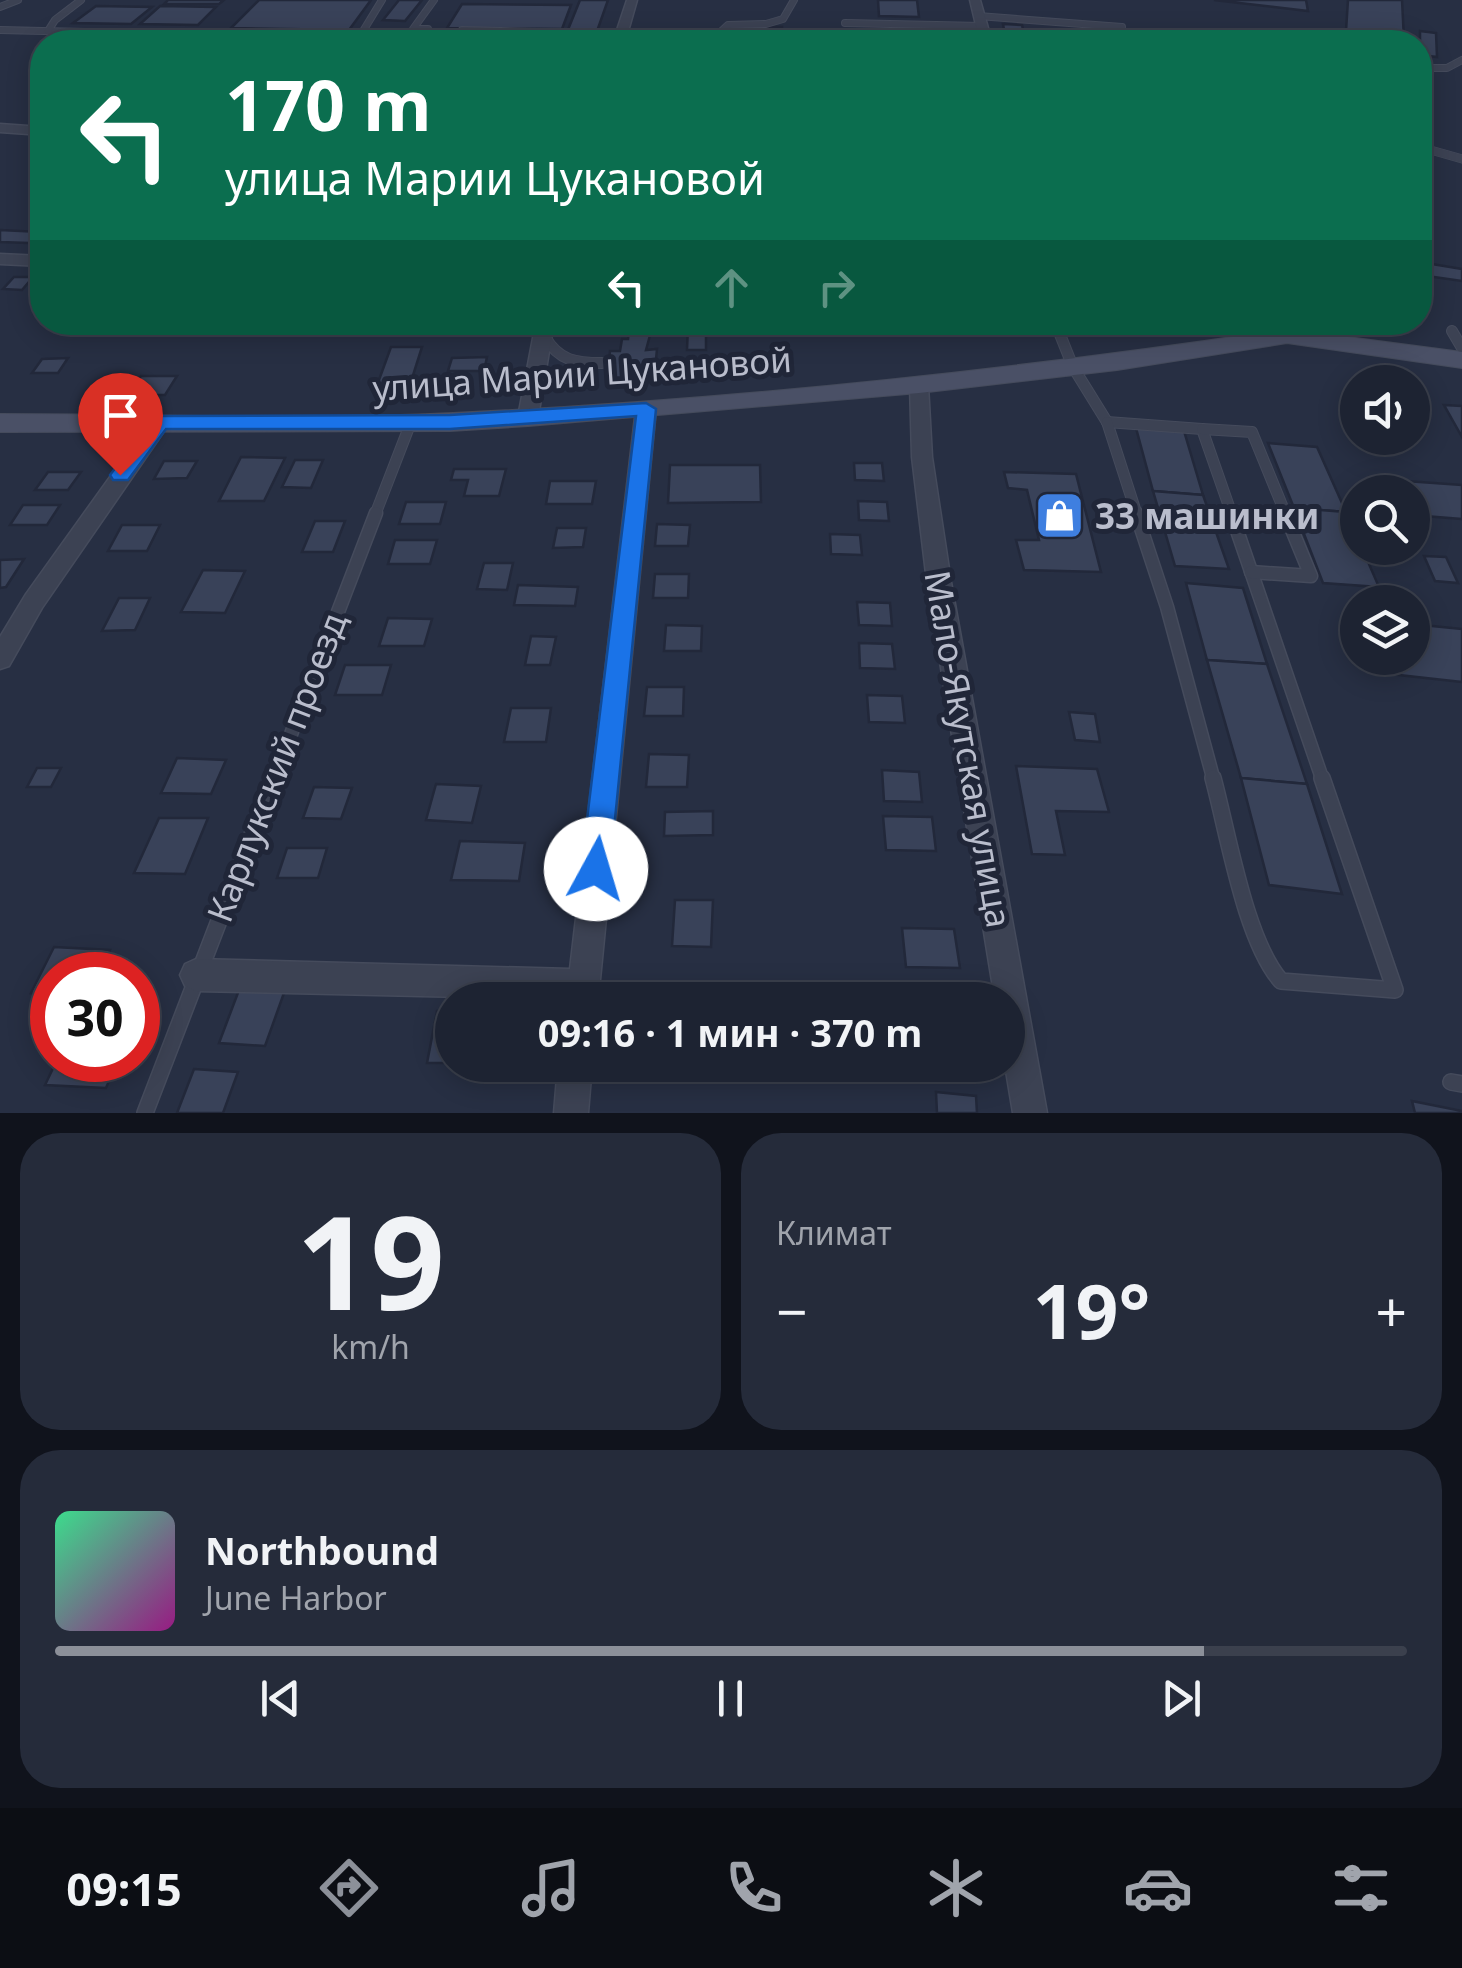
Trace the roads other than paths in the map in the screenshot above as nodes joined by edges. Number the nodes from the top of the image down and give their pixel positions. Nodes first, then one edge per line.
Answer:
1 (18, 0) edge
2 (81, 0) edge
3 (382, 0) edge
4 (434, 0) edge
5 (632, 0) edge
6 (794, 0) edge
7 (975, 0) edge
8 (0, 7) edge
9 (980, 21) junction
10 (846, 24) dead end
11 (1122, 27) dead end
12 (413, 29) joint
13 (0, 30) edge
14 (49, 30) edge
15 (364, 30) edge
16 (455, 30) edge
17 (623, 30) edge
18 (723, 30) edge
19 (983, 30) edge
20 (30, 31) edge
21 (1462, 60) edge
22 (1432, 68) edge
23 (0, 128) edge
24 (30, 130) edge
25 (1432, 151) edge
26 (1462, 160) edge
27 (0, 259) edge
28 (30, 260) edge
29 (1452, 331) dead end
30 (543, 335) edge
31 (547, 335) edge
32 (1060, 335) edge
33 (1284, 335) edge
34 (1305, 335) edge
35 (1349, 335) edge
36 (1287, 336) junction
37 (1462, 348) edge
38 (1462, 360) edge
39 (602, 363) dead end
40 (1073, 367) junction
41 (919, 384) junction
42 (646, 409) junction
43 (528, 417) junction
44 (160, 422) junction
45 (411, 422) junction
46 (1107, 422) junction
47 (0, 423) edge
48 (1202, 429) junction
49 (1251, 572) junction
50 (0, 659) edge
51 (196, 975) junction
52 (583, 982) edge
53 (435, 986) edge
54 (574, 1082) edge
55 (145, 1113) edge
56 (571, 1113) edge
57 (1030, 1113) edge

1 - 8 lane
2 - 14 lane
3 - 15 lane
4 - 12 lane
5 - 17 street
6 - 18 lane
7 - 9 street
9 - 10 lane
9 - 11 lane
9 - 19 street
12 - 16 lane
13 - 20 lane
21 - 22 lane
23 - 24 street
25 - 26 lane
27 - 28 street
29 - 37 lane
30 - 43 street
31 - 39 lane
32 - 40 lane
33 - 36 street
34 - 36 street, улица Марии Цукановой
35 - 38 street, улица Марии Цукановой
36 - 40 street, улица Марии Цукановой
40 - 41 street, улица Марии Цукановой
40 - 46 lane
41 - 42 street, улица Марии Цукановой
41 - 57 street, Мало-Якутская улица
42 - 43 street, улица Марии Цукановой
42 - 52 street
43 - 45 street, улица Марии Цукановой
44 - 45 street, улица Марии Цукановой
44 - 47 street, улица Марии Цукановой
44 - 50 street
45 - 51 lane, Карлукский проезд
46 - 48 lane
46 - 49 lane
48 - 49 lane
48 - 49 lane
51 - 53 street
51 - 55 lane, Карлукский проезд
54 - 56 street

